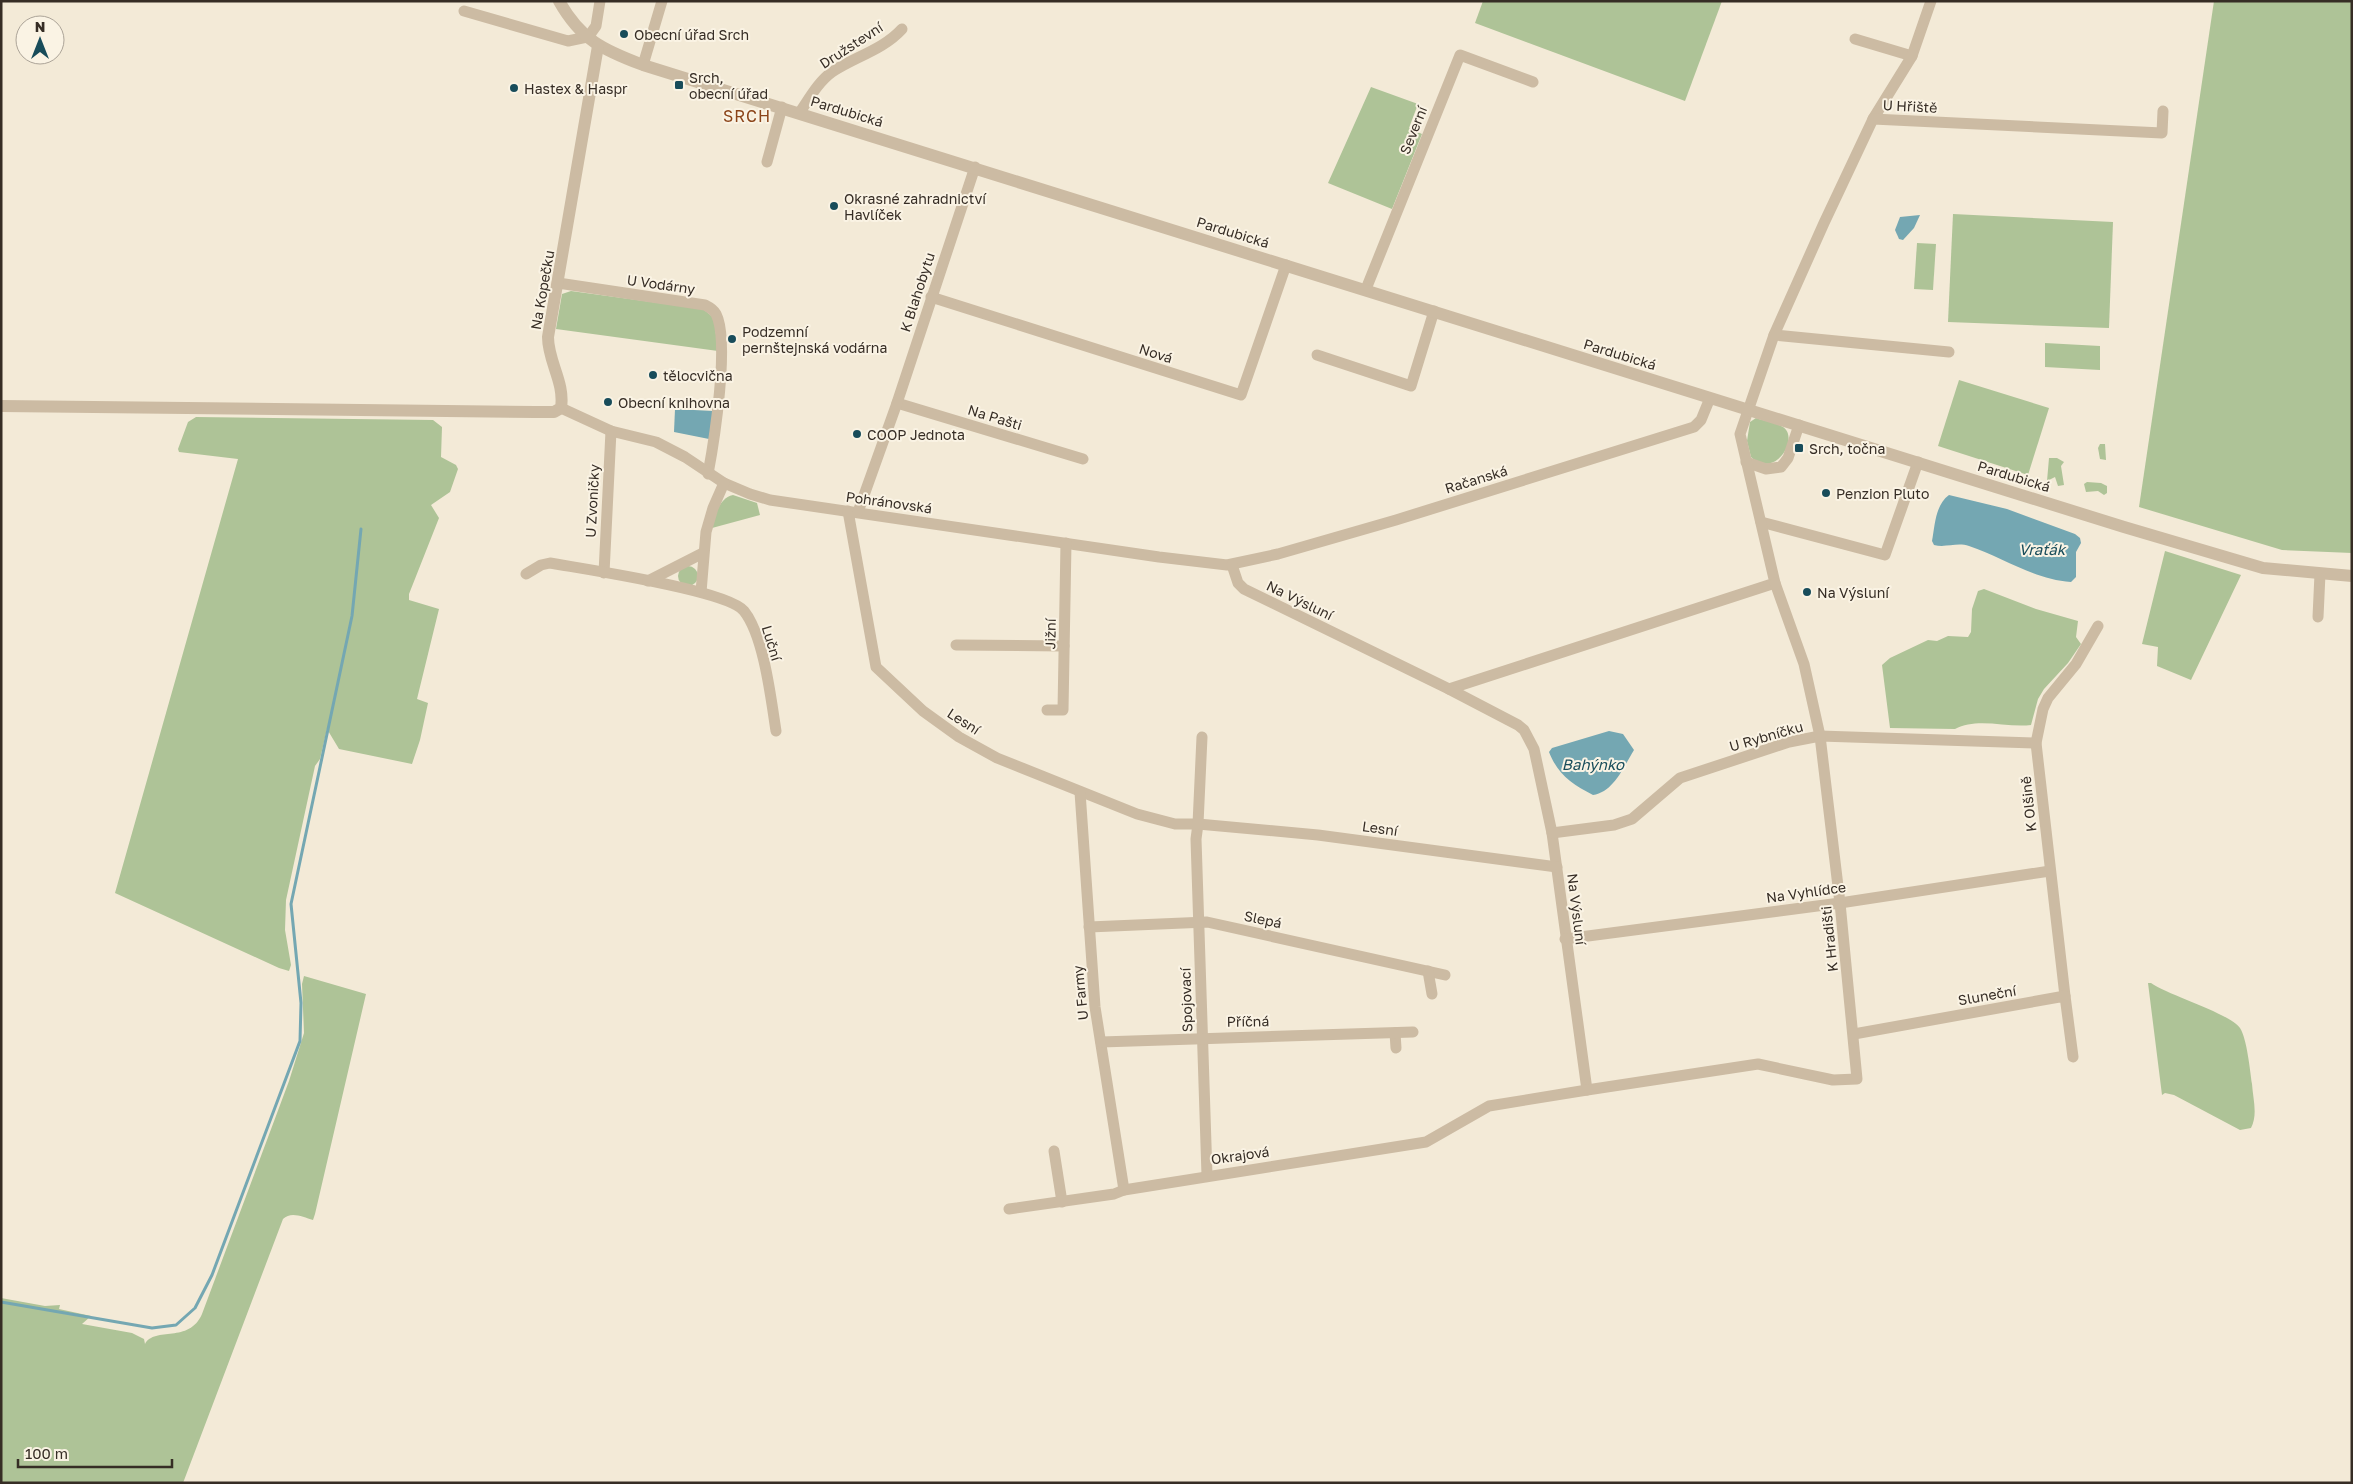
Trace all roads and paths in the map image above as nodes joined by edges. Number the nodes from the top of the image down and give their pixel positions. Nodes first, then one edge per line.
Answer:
1 (559, 1) edge
2 (600, 1) edge
3 (662, 1) edge
4 (1931, 1) edge
5 (464, 11) dead end
6 (902, 29) dead end
7 (587, 37) junction
8 (1855, 39) dead end
9 (598, 46) junction
10 (1912, 56) junction
11 (644, 64) junction
12 (1533, 82) dead end
13 (782, 107) junction
14 (2163, 111) dead end
15 (800, 112) junction
16 (1873, 119) junction
17 (767, 162) dead end
18 (975, 167) junction
19 (1286, 265) junction
20 (558, 283) junction
21 (1366, 289) junction
22 (931, 297) junction
23 (1434, 311) junction
24 (1774, 335) junction
25 (1948, 352) dead end
26 (1317, 355) dead end
27 (1710, 398) junction
28 (897, 403) junction
29 (1, 406) edge
30 (561, 408) junction
31 (1747, 410) junction
32 (1799, 425) junction
33 (610, 431) junction
34 (1083, 459) dead end
35 (1746, 462) junction
36 (1918, 462) junction
37 (708, 474) junction
38 (724, 483) junction
39 (853, 511) junction
40 (1761, 522) junction
41 (1066, 543) junction
42 (703, 553) junction
43 (1232, 564) junction
44 (604, 573) junction
45 (526, 574) dead end
46 (2320, 574) junction
47 (2352, 576) edge
48 (648, 581) junction
49 (1775, 583) junction
50 (701, 592) junction
51 (2318, 617) dead end
52 (2098, 626) dead end
53 (956, 645) dead end
54 (1064, 646) junction
55 (1449, 689) junction
56 (1047, 710) dead end
57 (776, 732) dead end
58 (1820, 736) junction
59 (1202, 737) dead end
60 (2036, 743) junction
61 (1080, 792) junction
62 (1198, 824) junction
63 (1552, 833) junction
64 (1557, 866) junction
65 (2050, 871) junction
66 (1840, 903) junction
67 (1199, 923) junction
68 (1089, 927) junction
69 (1565, 939) junction
70 (1428, 971) junction
71 (1444, 975) dead end
72 (1432, 994) dead end
73 (2065, 996) junction
74 (1395, 1032) junction
75 (1413, 1032) dead end
76 (1854, 1034) junction
77 (1202, 1038) junction
78 (1101, 1042) junction
79 (1396, 1048) dead end
80 (2073, 1057) dead end
81 (1587, 1090) junction
82 (1054, 1151) dead end
83 (1208, 1175) junction
84 (1124, 1190) junction
85 (1062, 1202) junction
86 (1009, 1209) dead end

1 - 7 street, Pardubická
2 - 7 street
3 - 11 street
4 - 10 street
5 - 7 street
6 - 15 street, Družstevní
7 - 9 street, Pardubická
8 - 10 street
9 - 11 street, Pardubická
9 - 20 street, Na Kopečku
10 - 16 street
11 - 13 street, Pardubická
12 - 21 street, Severní
13 - 15 street, Pardubická
13 - 17 street
14 - 16 street, U Hřiště
15 - 18 street, Pardubická
16 - 24 street, U Hřiště
18 - 19 street, Pardubická
18 - 22 street, K Blahobytu
19 - 21 street, Pardubická
19 - 22 street, Nová
20 - 30 street, Na Kopečku
20 - 37 street, U Vodárny
21 - 23 street, Pardubická
22 - 28 street, K Blahobytu
23 - 26 street
23 - 27 street, Pardubická
24 - 25 street
24 - 31 street, U Hřiště
27 - 31 street, Pardubická
27 - 43 street, Račanská
28 - 34 street, Na Pašti
28 - 39 street, K Blahobytu
29 - 30 street
30 - 33 street, Pohránovská
31 - 32 street, Pardubická
31 - 35 street
32 - 35 street
32 - 36 street, Pardubická
33 - 37 street, Pohránovská
33 - 44 street, U Zvoničky
35 - 40 street
36 - 40 street
36 - 46 street, Pardubická
37 - 38 street, Pohránovská
38 - 39 street, Pohránovská
38 - 42 street
39 - 41 street, Pohránovská
39 - 61 street, Lesní
40 - 49 street
41 - 43 street, Pohránovská
41 - 54 street, Jižní
42 - 48 street
42 - 50 street
43 - 55 street, Na Výsluní
44 - 45 street
44 - 48 street
46 - 47 street, Pardubická
46 - 51 street
48 - 50 street
49 - 55 street
49 - 58 street
50 - 57 street, Luční
52 - 60 street, K Olšině
53 - 54 street
54 - 56 street, Jižní
55 - 63 street, Na Výsluní
58 - 60 street, U Rybníčku
58 - 63 street, U Rybníčku
58 - 66 street, K Hradišti
59 - 62 street
60 - 65 street, K Olšině
61 - 62 street, Lesní
61 - 68 street, U Farmy
62 - 64 street, Lesní
62 - 67 street, Spojovací
63 - 64 street, Na Výsluní
64 - 69 street, Na Výsluní
65 - 66 street, Na Vyhlídce
65 - 73 street, K Olšině
66 - 69 street, Na Vyhlídce
66 - 76 street, K Hradišti
67 - 68 street, Slepá
67 - 70 street, Slepá
67 - 77 street, Spojovací
68 - 78 street, U Farmy
69 - 81 street, Na Výsluní
70 - 71 street, Slepá
70 - 72 street
73 - 76 street, Sluneční
73 - 80 street
74 - 75 street, Příčná
74 - 77 street, Příčná
74 - 79 street
76 - 81 street, K Hradišti
77 - 78 street, Příčná
77 - 83 street, Spojovací
78 - 84 street, U Farmy
81 - 83 street, Okrajová
82 - 85 street
83 - 84 street, Okrajová
84 - 85 street, Okrajová
85 - 86 street, Okrajová

